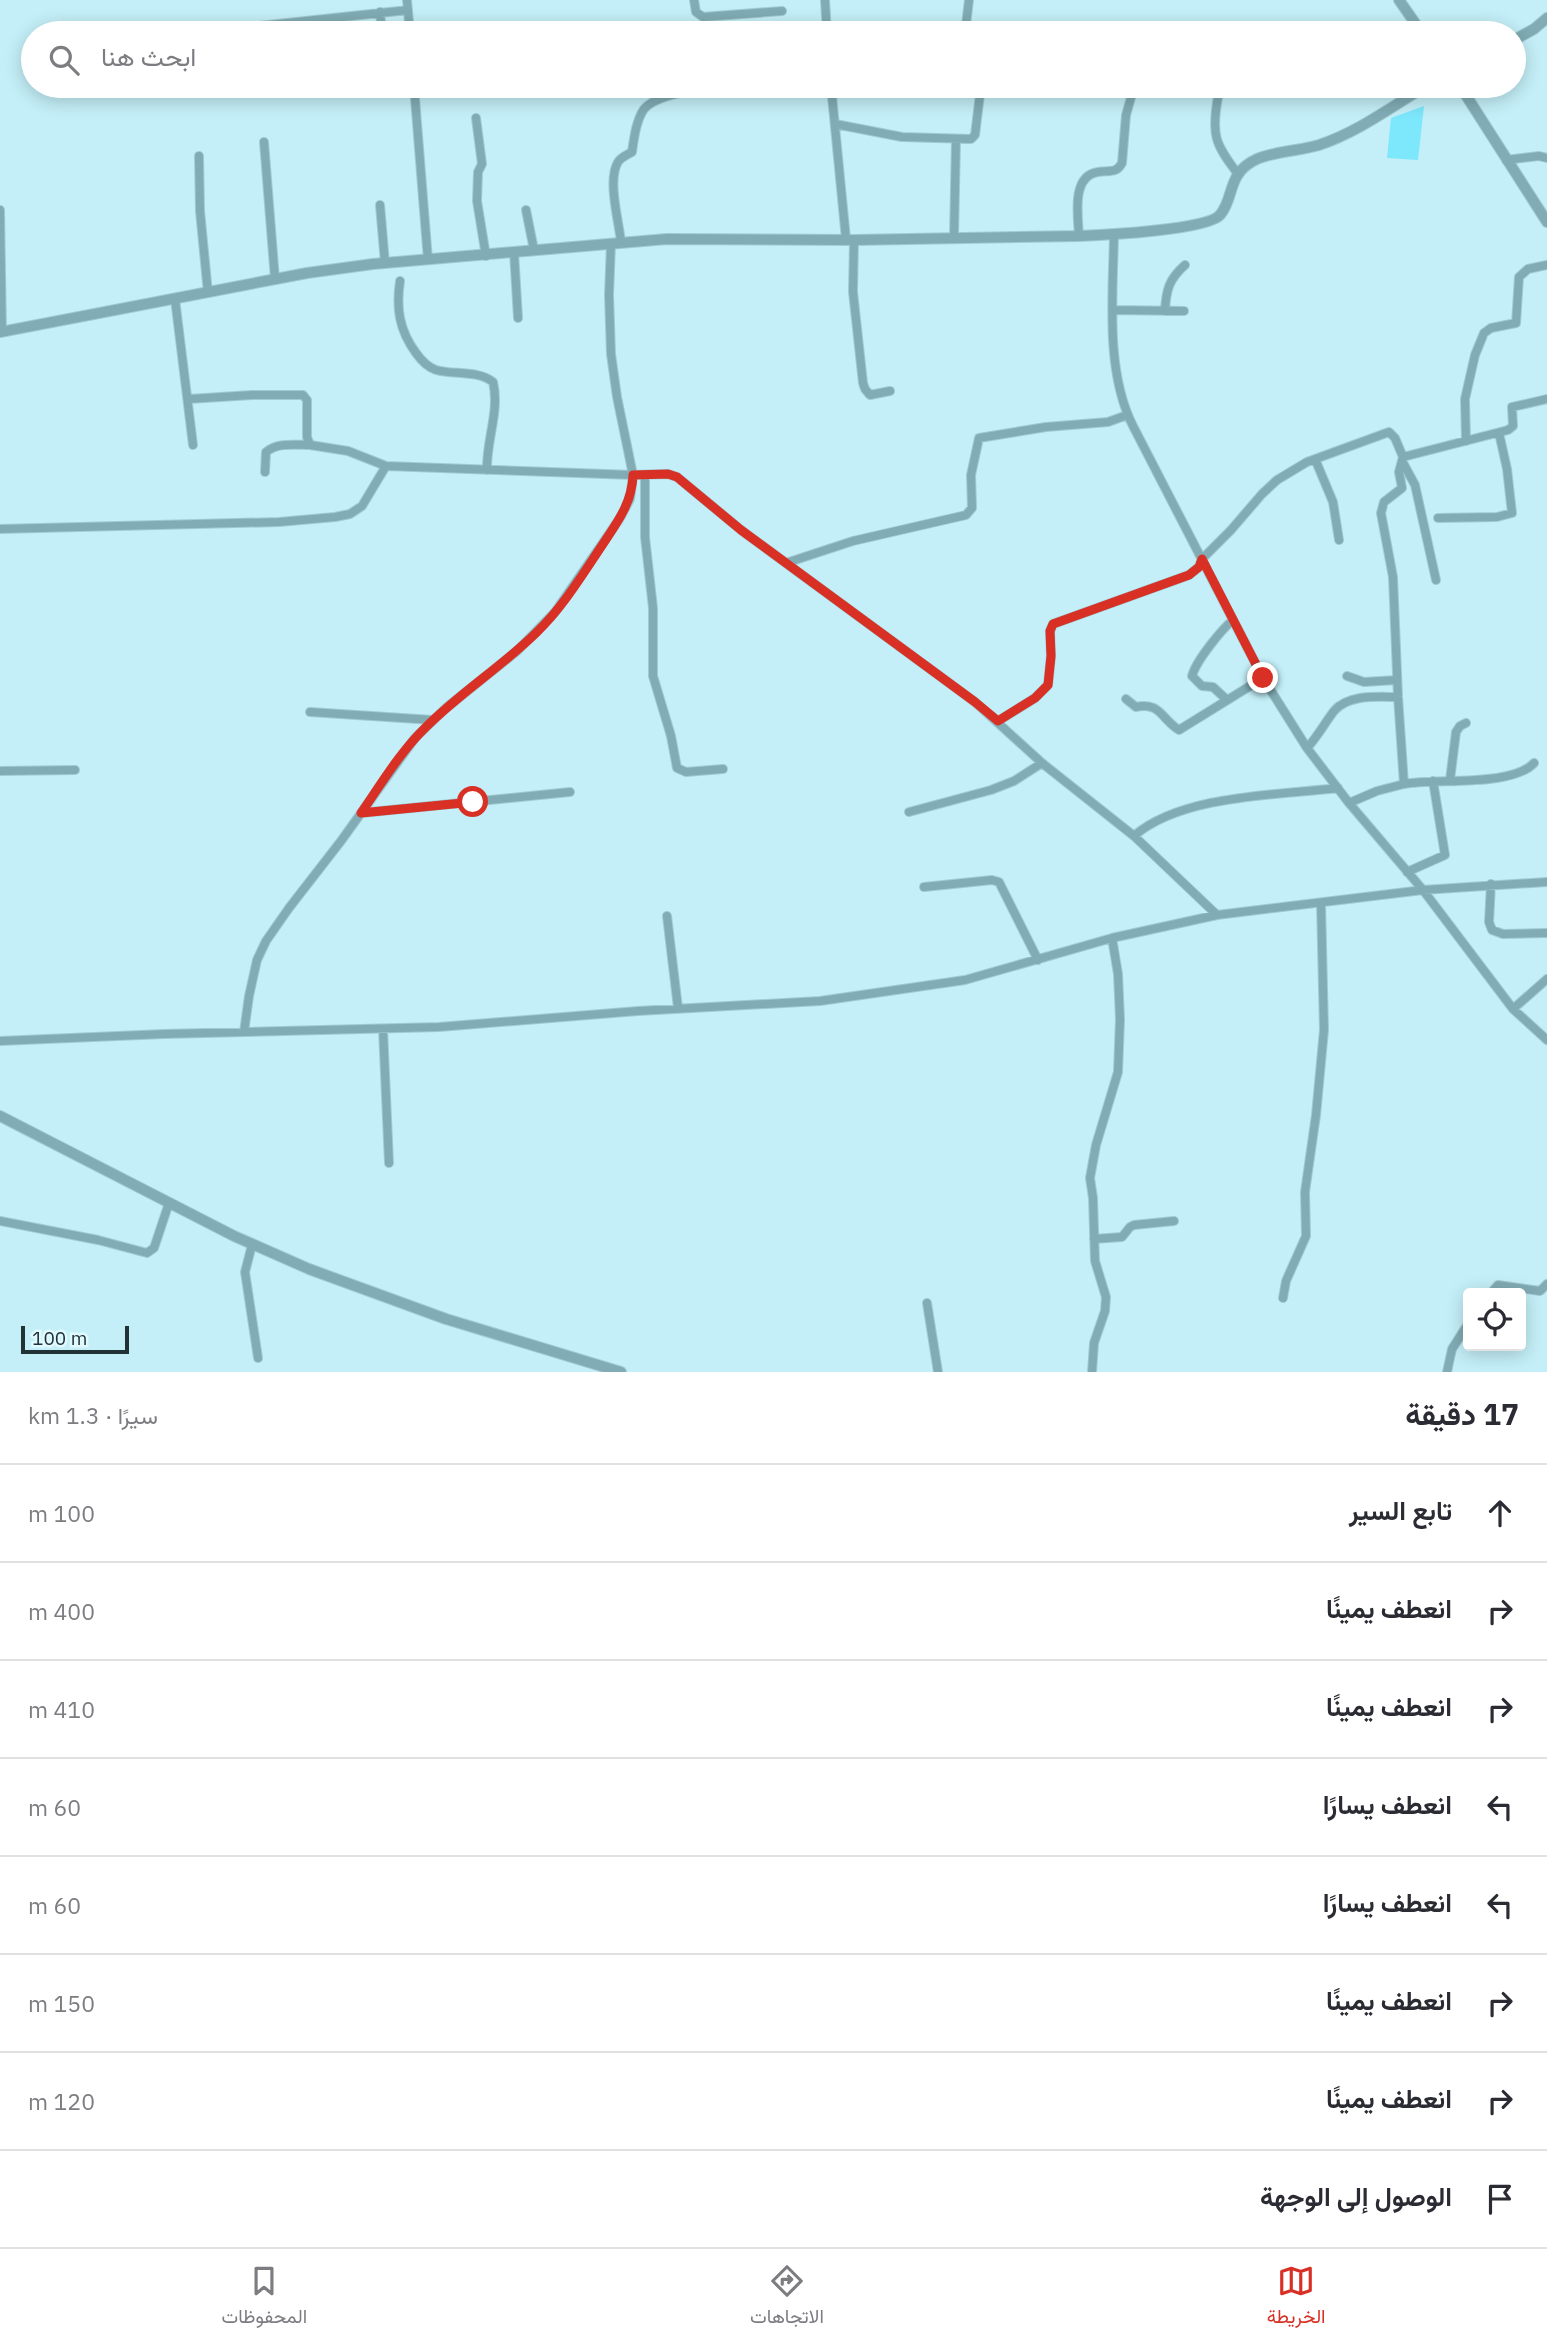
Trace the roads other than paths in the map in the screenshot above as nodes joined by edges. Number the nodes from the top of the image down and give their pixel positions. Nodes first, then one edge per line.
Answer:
1 (694, 0) edge
2 (825, 0) edge
3 (969, 0) edge
4 (1399, 0) edge
5 (407, 5) edge
6 (782, 11) dead end
7 (380, 12) junction
8 (1547, 18) edge
9 (301, 21) edge
10 (381, 21) edge
11 (826, 21) edge
12 (966, 21) edge
13 (1414, 21) edge
14 (1526, 33) edge
15 (415, 98) edge
16 (665, 98) edge
17 (832, 98) edge
18 (979, 98) edge
19 (1129, 98) edge
20 (1218, 98) edge
21 (1406, 98) edge
22 (1467, 98) edge
23 (476, 118) dead end
24 (835, 124) junction
25 (956, 139) junction
26 (264, 142) dead end
27 (200, 156) dead end
28 (1547, 158) edge
29 (1506, 160) junction
30 (1238, 174) junction
31 (380, 205) dead end
32 (0, 210) edge
33 (526, 210) dead end
34 (1547, 222) edge
35 (1114, 234) junction
36 (1079, 236) junction
37 (954, 237) junction
38 (850, 239) junction
39 (616, 243) junction
40 (534, 250) junction
41 (514, 252) junction
42 (486, 256) junction
43 (428, 260) junction
44 (385, 263) junction
45 (1185, 265) dead end
46 (1547, 265) edge
47 (275, 279) junction
48 (400, 281) dead end
49 (208, 293) junction
50 (175, 299) junction
51 (1113, 310) junction
52 (1165, 311) junction
53 (1184, 311) dead end
54 (518, 318) dead end
55 (1, 332) edge
56 (890, 391) dead end
57 (1547, 399) edge
58 (189, 400) junction
59 (1127, 415) junction
60 (1499, 433) junction
61 (1466, 441) junction
62 (193, 444) dead end
63 (310, 445) junction
64 (1315, 459) junction
65 (1402, 459) junction
66 (386, 466) junction
67 (487, 470) junction
68 (265, 472) dead end
69 (633, 475) junction
70 (645, 475) junction
71 (1438, 518) dead end
72 (0, 529) edge
73 (1339, 540) dead end
74 (1202, 559) junction
75 (786, 564) junction
76 (1436, 580) dead end
77 (1233, 620) junction
78 (1347, 676) dead end
79 (1263, 678) junction
80 (1397, 680) junction
81 (1398, 697) junction
82 (1126, 699) dead end
83 (1227, 700) junction
84 (310, 712) dead end
85 (433, 720) junction
86 (998, 721) junction
87 (1466, 723) dead end
88 (1307, 748) junction
89 (1534, 762) dead end
90 (1042, 764) junction
91 (723, 769) dead end
92 (75, 770) dead end
93 (0, 771) edge
94 (1450, 780) junction
95 (1433, 781) junction
96 (1404, 784) junction
97 (1338, 788) junction
98 (570, 792) dead end
99 (1349, 803) junction
100 (909, 812) dead end
101 (361, 813) junction
102 (1133, 836) junction
103 (1407, 872) junction
104 (1547, 881) edge
105 (1491, 884) junction
106 (923, 887) dead end
107 (1423, 890) junction
108 (1321, 903) junction
109 (1217, 915) junction
110 (667, 916) dead end
111 (1547, 933) edge
112 (1112, 938) junction
113 (1038, 960) junction
114 (1547, 979) edge
115 (678, 1008) junction
116 (1513, 1009) junction
117 (383, 1030) junction
118 (244, 1032) junction
119 (1547, 1040) edge
120 (0, 1041) edge
121 (0, 1116) edge
122 (389, 1163) dead end
123 (169, 1203) junction
124 (0, 1220) edge
125 (1174, 1221) dead end
126 (1094, 1239) junction
127 (252, 1245) junction
128 (1547, 1284) edge
129 (1495, 1288) edge
130 (1520, 1288) edge
131 (1526, 1289) edge
132 (1283, 1298) dead end
133 (927, 1303) dead end
134 (1463, 1332) edge
135 (258, 1357) dead end
136 (621, 1372) edge
137 (938, 1372) edge
138 (1092, 1372) edge
139 (1447, 1372) edge

1 - 6 street
2 - 11 street
3 - 12 street
4 - 13 street
5 - 7 street
7 - 9 street
7 - 10 street
8 - 14 street
15 - 43 street
16 - 39 street
17 - 24 street
18 - 25 street
19 - 36 street
20 - 30 street
21 - 30 street
22 - 29 street
23 - 42 street
24 - 25 street
24 - 38 street
25 - 37 street
26 - 47 street
27 - 49 street
28 - 29 street
29 - 34 street
30 - 35 street
31 - 44 street
32 - 55 street
33 - 40 street
35 - 36 street
35 - 51 street
36 - 37 street
37 - 38 street
38 - 39 street
38 - 56 street
39 - 40 street
39 - 69 street
40 - 41 street
41 - 42 street
41 - 54 street
42 - 43 street
43 - 44 street
44 - 47 street
45 - 52 street
46 - 61 street
47 - 49 street
48 - 67 street
49 - 50 street
50 - 55 street
50 - 58 street
51 - 52 street
51 - 59 street
52 - 53 street
57 - 60 street
58 - 62 street
58 - 63 street
59 - 74 street
59 - 75 street
60 - 61 street
60 - 71 street
61 - 65 street
63 - 66 street
63 - 68 street
64 - 65 street
64 - 73 street
64 - 74 street
65 - 76 street
65 - 80 street
66 - 67 street
66 - 72 street
67 - 69 street
69 - 70 street
69 - 85 street
70 - 75 street
70 - 91 street
74 - 77 street
74 - 86 street
75 - 86 street
77 - 79 street
77 - 83 street
78 - 80 street
79 - 83 street
79 - 88 street
80 - 81 street
81 - 88 street
81 - 96 street
82 - 83 street
84 - 85 street
85 - 101 street
86 - 90 street
87 - 94 street
88 - 97 street
89 - 94 street
90 - 100 street
90 - 102 street
92 - 93 street
94 - 95 street
95 - 96 street
95 - 103 street
96 - 99 street
97 - 99 street
97 - 102 street
98 - 101 street
99 - 103 street
101 - 118 street
102 - 109 street
103 - 107 street
104 - 105 street
105 - 107 street
105 - 111 street
106 - 113 street
107 - 108 street
107 - 116 street
108 - 109 street
108 - 132 street
109 - 112 street
110 - 115 street
112 - 113 street
112 - 126 street
113 - 115 street
114 - 116 street
115 - 117 street
116 - 119 street
117 - 118 street
117 - 122 street
118 - 120 street
121 - 123 street
123 - 124 street
123 - 127 street
125 - 126 street
126 - 138 street
127 - 135 street
127 - 136 street
128 - 131 street
129 - 130 street
133 - 137 street
134 - 139 street

